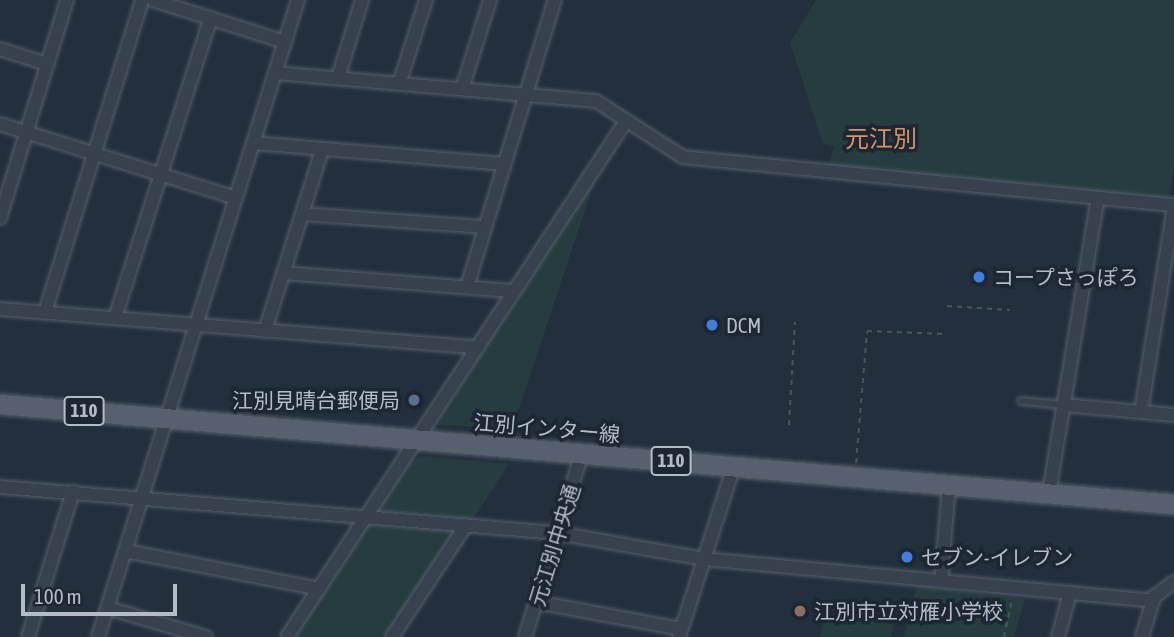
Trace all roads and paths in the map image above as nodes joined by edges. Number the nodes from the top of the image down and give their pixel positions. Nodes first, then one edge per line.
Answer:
1 (67, 0) edge
2 (142, 0) edge
3 (153, 0) edge
4 (298, 0) edge
5 (362, 0) edge
6 (426, 0) edge
7 (491, 0) edge
8 (555, 0) edge
9 (211, 18) junction
10 (285, 42) junction
11 (0, 49) edge
12 (47, 64) junction
13 (275, 73) junction
14 (338, 78) junction
15 (399, 84) junction
16 (462, 89) junction
17 (524, 94) junction
18 (626, 121) junction
19 (0, 124) edge
20 (28, 133) junction
21 (253, 143) junction
22 (322, 150) junction
23 (94, 154) junction
24 (504, 164) junction
25 (160, 174) junction
26 (236, 198) junction
27 (1098, 198) junction
28 (1174, 206) edge
29 (302, 214) junction
30 (0, 218) edge
31 (482, 227) junction
32 (283, 273) junction
33 (467, 287) junction
34 (514, 291) junction
35 (947, 306) dead end
36 (0, 309) edge
37 (1010, 310) dead end
38 (45, 312) junction
39 (115, 318) junction
40 (795, 322) dead end
41 (196, 326) junction
42 (265, 331) junction
43 (946, 334) dead end
44 (477, 347) junction
45 (1021, 401) dead end
46 (0, 404) edge
47 (1064, 405) junction
48 (1141, 412) junction
49 (1174, 415) edge
50 (167, 418) junction
51 (789, 425) dead end
52 (417, 440) junction
53 (582, 453) junction
54 (856, 464) dead end
55 (734, 466) junction
56 (949, 485) junction
57 (1, 490) edge
58 (73, 492) junction
59 (1049, 493) junction
60 (143, 497) junction
61 (1174, 504) edge
62 (368, 516) junction
63 (466, 525) junction
64 (557, 533) junction
65 (125, 551) junction
66 (704, 559) junction
67 (941, 581) junction
68 (1174, 582) edge
69 (319, 589) junction
70 (1013, 593) dead end
71 (1070, 593) junction
72 (1153, 601) junction
73 (536, 602) junction
74 (108, 608) junction
75 (680, 633) edge
76 (28, 637) edge
77 (98, 637) edge
78 (206, 637) edge
79 (287, 637) edge
80 (392, 637) edge
81 (525, 637) edge
82 (1004, 637) edge
83 (1059, 637) edge
84 (1142, 637) edge

1 - 12 street
2 - 23 street
3 - 9 street
4 - 10 street
5 - 14 street
6 - 15 street
7 - 16 street
8 - 17 street
9 - 10 street
9 - 25 street
10 - 13 street
11 - 12 street
12 - 20 street
13 - 14 street
13 - 21 street
14 - 15 street
15 - 16 street
16 - 17 street
17 - 18 street
17 - 24 street
18 - 27 street
18 - 34 street
19 - 20 street
20 - 23 street
20 - 30 street
21 - 22 street
21 - 26 street
22 - 24 street
22 - 29 street
23 - 25 street
23 - 38 street
24 - 31 street
25 - 26 street
25 - 39 street
26 - 41 street
27 - 28 street
27 - 47 street
28 - 48 street
29 - 31 street
29 - 32 street
31 - 33 street
32 - 33 street
32 - 42 street
33 - 34 street
34 - 44 street
35 - 37 path
36 - 38 street
38 - 39 street
39 - 41 street
40 - 51 path
41 - 42 street
41 - 50 street
42 - 44 street
43 - 54 path
44 - 52 street
45 - 47 lane
46 - 50 main road, 江別インター線 / 110
47 - 48 street
47 - 59 street
48 - 49 street
50 - 52 main road, 江別インター線 / 110
50 - 60 street
52 - 53 main road, 江別インター線 / 110
52 - 62 street
53 - 55 main road, 江別インター線 / 110
53 - 64 street, 元江別中央通
55 - 56 main road, 江別インター線 / 110
55 - 66 street
56 - 59 main road, 江別インター線 / 110
56 - 67 street
57 - 58 street
58 - 60 street
58 - 76 street
59 - 61 main road, 江別インター線 / 110
60 - 62 street
60 - 65 street
62 - 63 street
62 - 69 street
63 - 64 street
63 - 80 street
64 - 66 street
64 - 73 street, 元江別中央通
65 - 69 street
65 - 74 street
66 - 67 street
66 - 75 street
67 - 71 street
68 - 72 street
69 - 79 street
70 - 82 path
71 - 72 street
71 - 83 street
72 - 84 street
73 - 75 street
73 - 81 street, 元江別中央通
74 - 77 street
74 - 78 street

